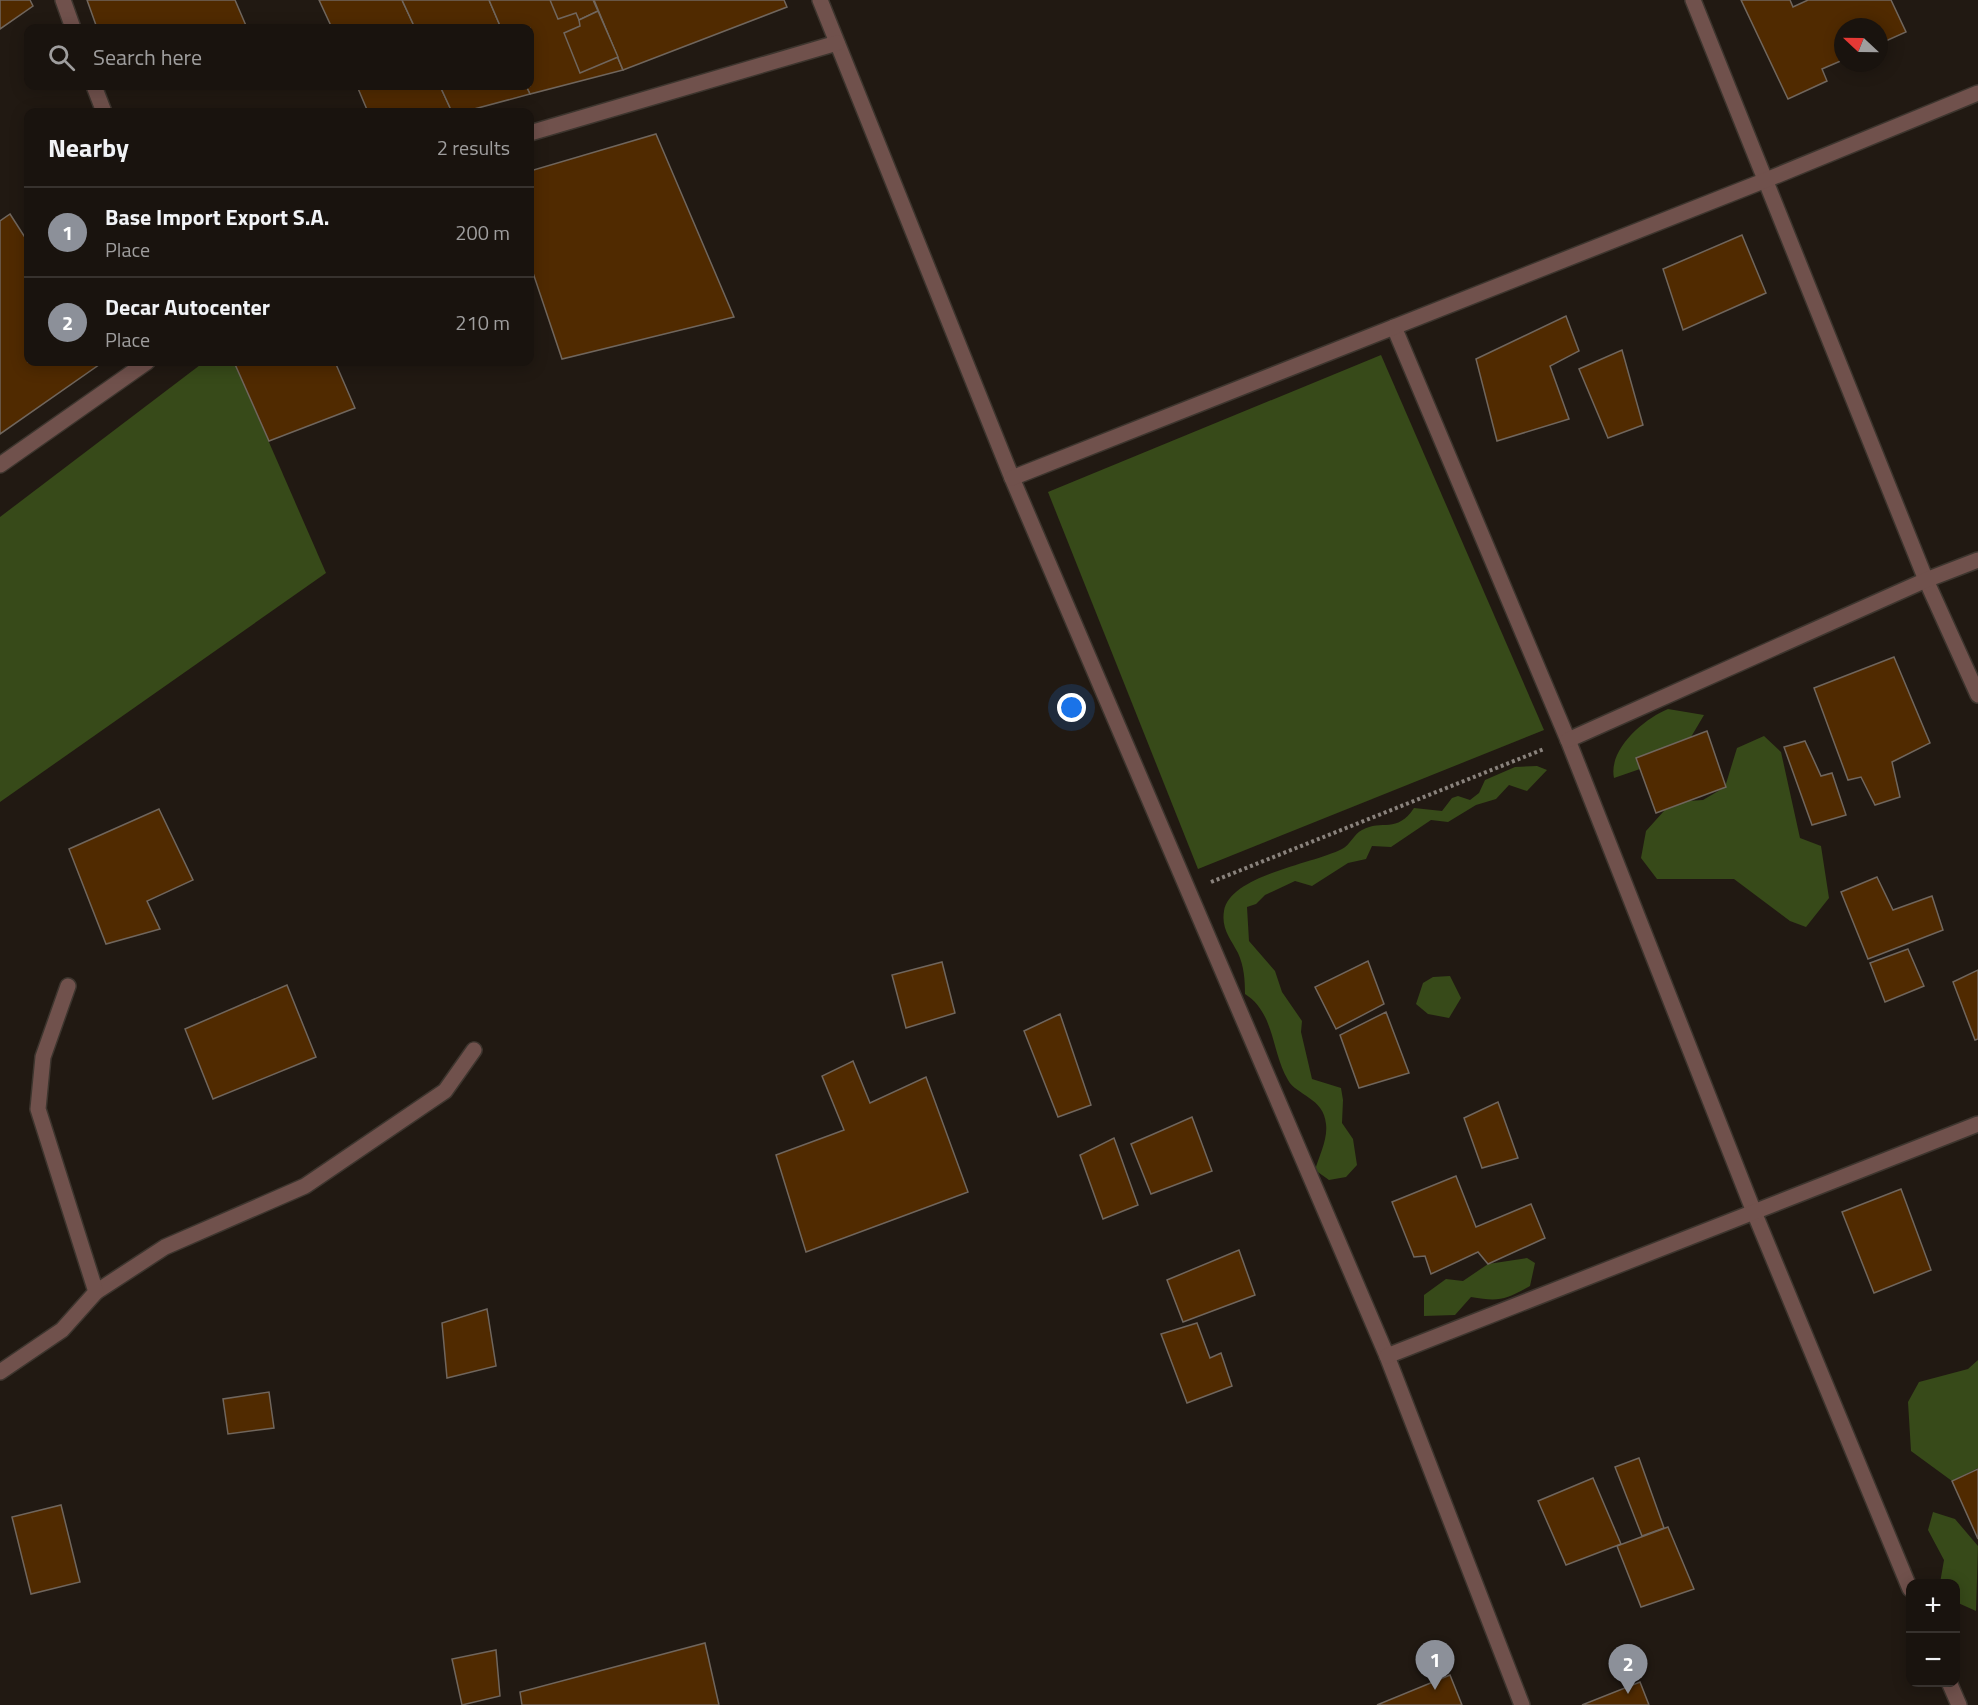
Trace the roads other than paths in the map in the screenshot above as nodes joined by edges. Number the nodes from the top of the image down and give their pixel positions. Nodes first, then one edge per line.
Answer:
1 (63, 0) edge
2 (820, 0) edge
3 (1693, 0) edge
4 (72, 24) edge
5 (837, 43) junction
6 (96, 90) edge
7 (1978, 93) edge
8 (102, 108) edge
9 (534, 132) edge
10 (1766, 180) junction
11 (1394, 327) junction
12 (141, 366) edge
13 (0, 465) edge
14 (1012, 478) junction
15 (1978, 560) edge
16 (1926, 580) junction
17 (1978, 695) edge
18 (1568, 740) junction
19 (68, 986) dead end
20 (474, 1050) dead end
21 (1978, 1124) edge
22 (1754, 1212) junction
23 (96, 1292) junction
24 (1387, 1356) junction
25 (0, 1372) edge
26 (1907, 1579) edge
27 (1952, 1687) edge
28 (1522, 1705) edge
29 (1959, 1705) edge

1 - 4 street
2 - 5 street
3 - 10 street
5 - 9 street
5 - 14 street
6 - 8 street
7 - 10 street
10 - 11 street
10 - 16 street
11 - 14 street
11 - 18 street
12 - 13 street
14 - 24 street
15 - 16 street
16 - 17 street
16 - 18 street
18 - 22 street
19 - 23 street
20 - 23 street
21 - 22 street
22 - 24 street
22 - 26 street
23 - 25 street
24 - 28 street
27 - 29 street

